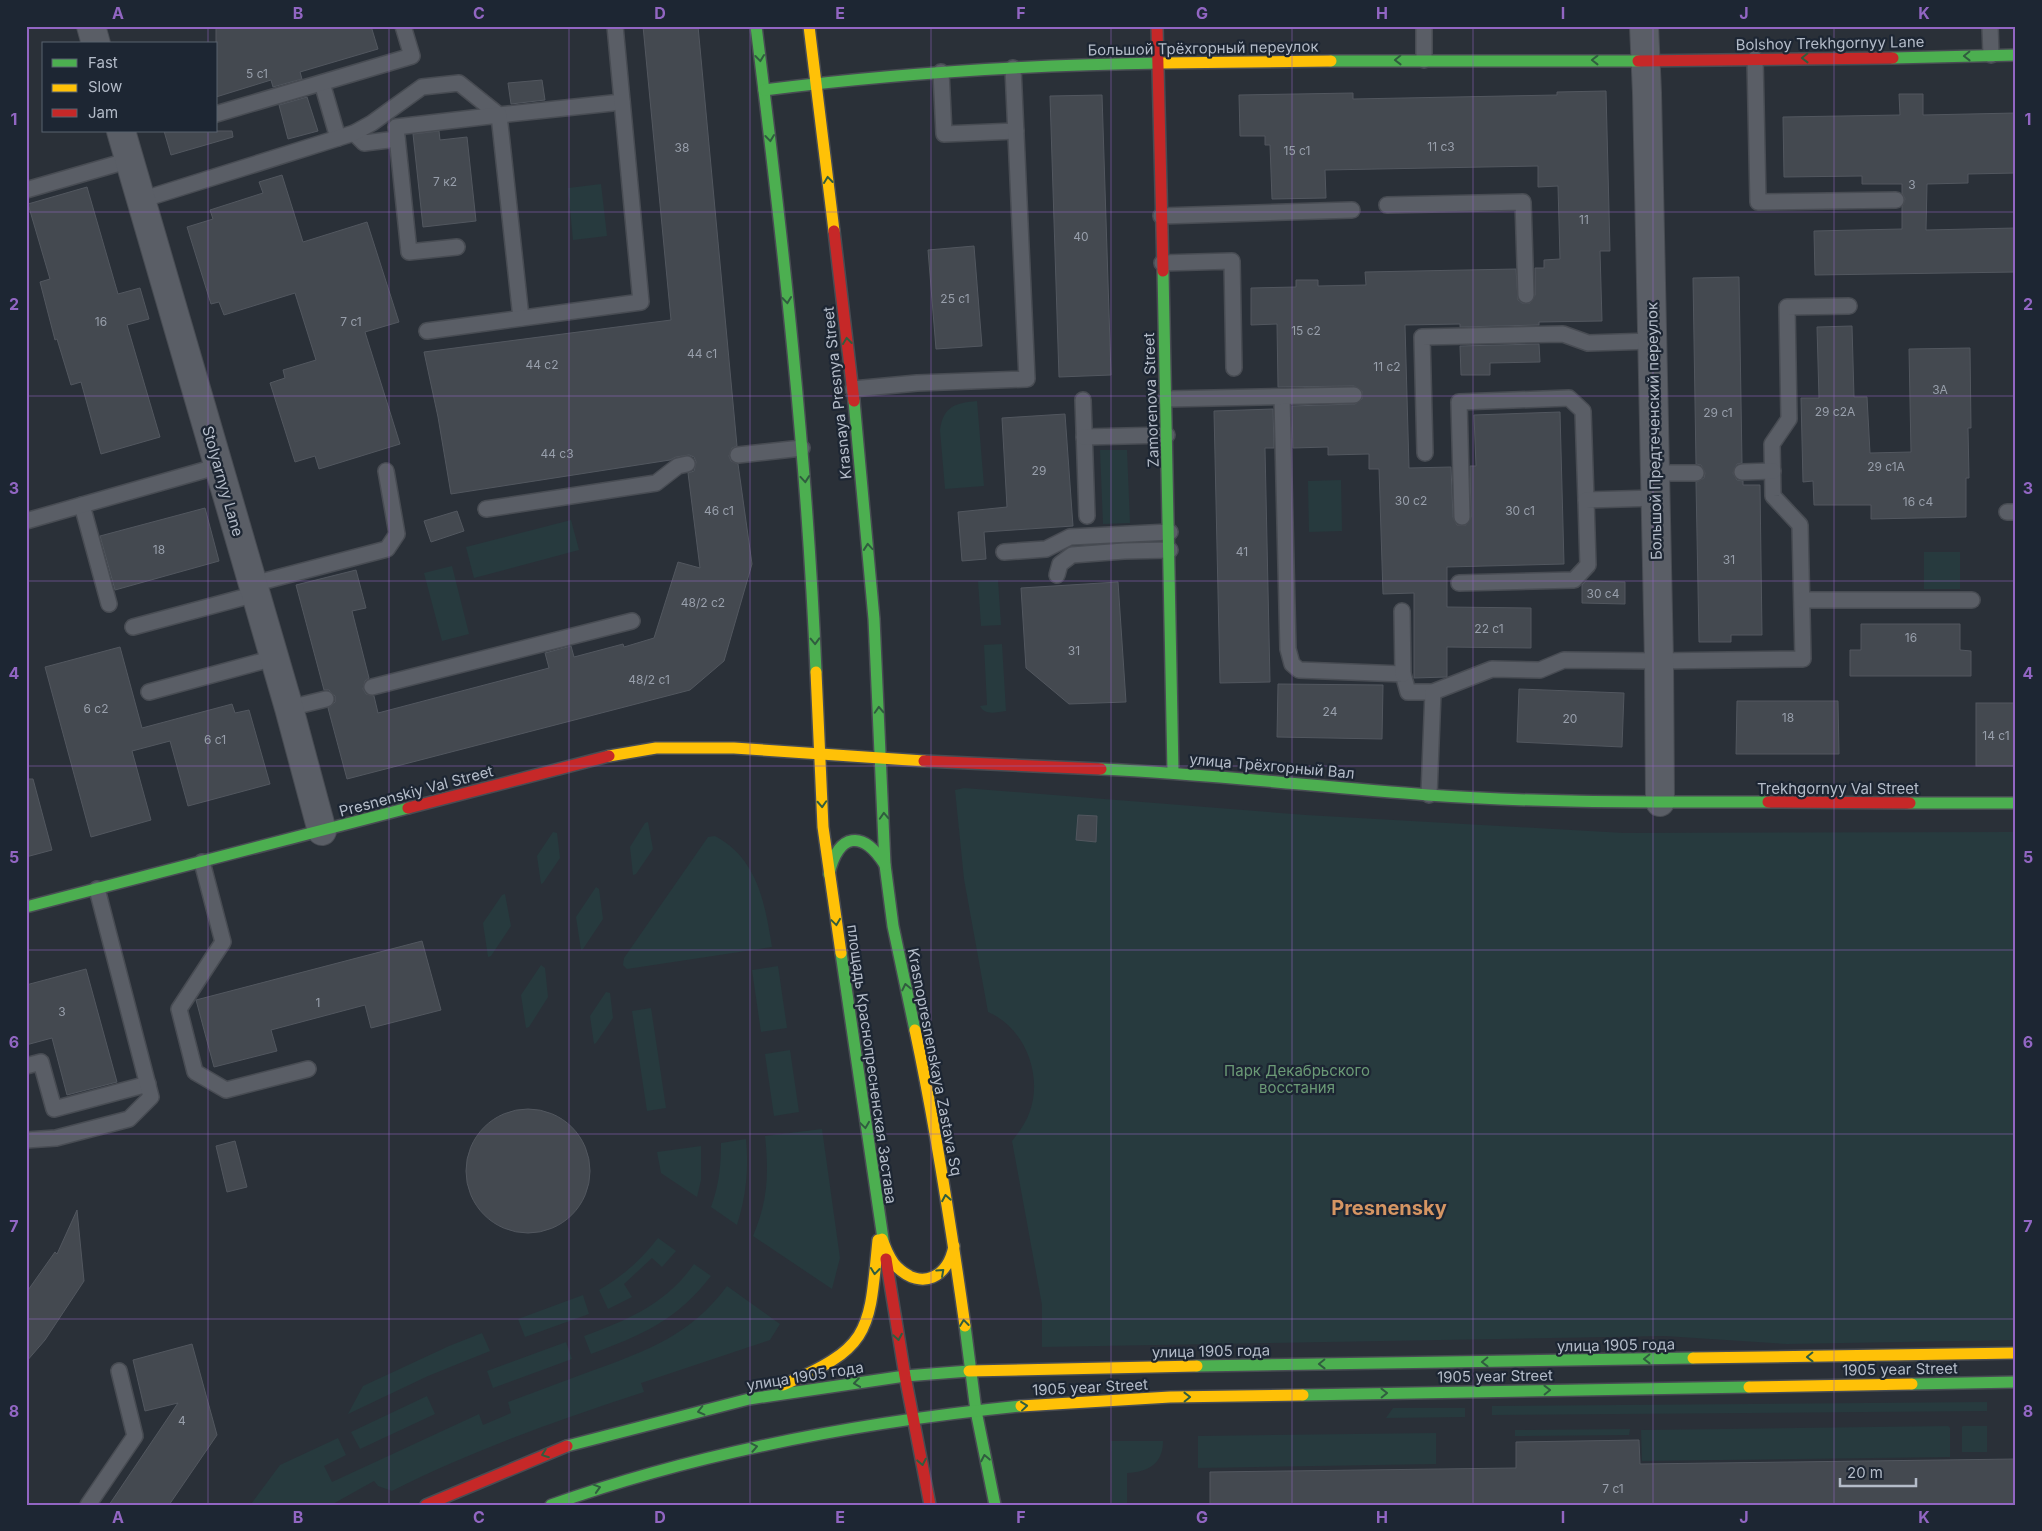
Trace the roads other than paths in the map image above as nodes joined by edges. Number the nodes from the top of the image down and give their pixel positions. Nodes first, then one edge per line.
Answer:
1 (91, 26) edge
2 (404, 26) edge
3 (614, 26) edge
4 (756, 26) edge
5 (809, 26) edge
6 (1157, 26) edge
7 (1424, 26) edge
8 (1644, 26) edge
9 (1990, 26) edge
10 (95, 42) edge
11 (1991, 55) junction
12 (2016, 55) edge
13 (1755, 59) junction
14 (1424, 60) junction
15 (1644, 61) junction
16 (1158, 62) junction
17 (1013, 68) junction
18 (941, 72) junction
19 (816, 82) junction
20 (322, 83) junction
21 (764, 90) junction
22 (622, 102) junction
23 (218, 113) edge
24 (499, 115) junction
25 (1016, 131) junction
26 (122, 132) edge
27 (354, 133) junction
28 (338, 138) junction
29 (397, 139) junction
30 (130, 160) junction
31 (26, 190) edge
32 (141, 200) junction
33 (1896, 200) dead end
34 (1387, 205) dead end
35 (1352, 210) dead end
36 (1161, 216) junction
37 (456, 247) dead end
38 (1162, 263) junction
39 (1526, 295) dead end
40 (1849, 306) dead end
41 (521, 318) junction
42 (427, 330) dead end
43 (1652, 341) junction
44 (1234, 368) dead end
45 (853, 389) junction
46 (1354, 395) dead end
47 (1282, 397) junction
48 (1166, 399) junction
49 (1083, 400) dead end
50 (1167, 435) junction
51 (1084, 438) junction
52 (802, 448) junction
53 (1425, 453) dead end
54 (738, 455) dead end
55 (687, 464) dead end
56 (219, 466) junction
57 (1773, 471) junction
58 (386, 472) dead end
59 (1696, 472) dead end
60 (1742, 472) dead end
61 (1655, 486) junction
62 (1586, 500) junction
63 (82, 505) junction
64 (486, 509) dead end
65 (1087, 516) dead end
66 (1462, 517) dead end
67 (26, 521) edge
68 (1170, 532) junction
69 (1170, 550) junction
70 (1004, 552) dead end
71 (1057, 575) dead end
72 (1458, 583) dead end
73 (254, 589) junction
74 (1802, 600) junction
75 (1972, 600) dead end
76 (110, 604) dead end
77 (1402, 611) dead end
78 (632, 620) dead end
79 (133, 627) dead end
80 (274, 658) junction
81 (1659, 661) junction
82 (1403, 674) junction
83 (372, 687) dead end
84 (149, 692) dead end
85 (1433, 692) junction
86 (326, 699) dead end
87 (289, 708) junction
88 (819, 755) junction
89 (881, 758) junction
90 (1173, 772) junction
91 (1429, 796) junction
92 (1660, 802) junction
93 (2016, 803) edge
94 (322, 830) junction
95 (202, 862) junction
96 (886, 864) junction
97 (829, 874) junction
98 (97, 888) junction
99 (26, 907) edge
100 (26, 1066) edge
101 (308, 1069) dead end
102 (148, 1084) junction
103 (26, 1140) edge
104 (880, 1223) junction
105 (882, 1237) junction
106 (954, 1246) junction
107 (2016, 1353) edge
108 (119, 1371) dead end
109 (970, 1371) junction
110 (905, 1376) junction
111 (2016, 1382) edge
112 (749, 1399) junction
113 (976, 1411) junction
114 (914, 1420) junction
115 (448, 1494) junction
116 (88, 1505) edge
117 (426, 1505) edge
118 (437, 1505) edge
119 (551, 1505) edge
120 (930, 1505) edge
121 (995, 1505) edge

1 - 10 street
2 - 20 lane
3 - 22 lane
4 -> 21 main road
5 - 19 main road, Krasnaya Presnya Street
6 - 16 main road, Zamorenova Street
7 - 14 lane
8 - 15 street, Большой Предтеченский переулок
9 - 11 lane
11 - 12 main road, Bolshoy Trekhgornyy Lane
11 -> 13 main road, Bolshoy Trekhgornyy Lane
13 - 15 main road, Bolshoy Trekhgornyy Lane
13 - 33 lane
15 -> 14 main road, Большой Трёхгорный переулок
14 -> 16 main road, Большой Трёхгорный переулок
15 - 43 street, Большой Предтеченский переулок
16 - 17 main road, Большой Трёхгорный переулок
16 - 36 main road, Zamorenova Street
17 - 18 main road, Большой Трёхгорный переулок
17 - 25 lane
18 - 19 main road, Большой Трёхгорный переулок
18 - 25 lane
19 - 21 main road, Большой Трёхгорный переулок
45 -> 19 main road, Krasnaya Presnya Street
20 - 23 lane
20 - 28 lane
21 -> 52 main road
22 - 24 lane
22 - 41 lane
24 - 27 lane
24 - 29 lane
24 - 41 lane
25 - 45 lane
26 - 30 street, Stolyarnyy Lane
27 - 28 lane
27 - 29 lane
28 - 32 lane
29 - 37 lane
30 - 31 lane
30 - 32 street, Stolyarnyy Lane
32 - 56 street, Stolyarnyy Lane
34 - 39 lane
35 - 36 lane
36 - 38 main road, Zamorenova Street
38 - 44 lane
38 - 48 main road, Zamorenova Street
40 - 57 lane
41 - 42 lane
43 - 53 lane
43 - 61 street, Большой Предтеченский переулок
89 -> 45 main road, Krasnaya Presnya Street
46 - 47 lane
47 - 48 lane
47 - 82 lane
48 - 50 main road, Zamorenova Street
49 - 51 lane
50 - 51 lane
50 - 68 main road, Zamorenova Street
51 - 65 lane
52 - 54 lane
52 -> 88 main road
55 - 64 lane
56 - 63 lane
56 - 73 street, Stolyarnyy Lane
57 - 60 lane
57 - 74 lane
58 - 73 lane
59 - 61 lane
61 - 62 lane
61 - 81 street, Большой Предтеченский переулок
62 - 66 lane
62 - 72 lane
63 - 67 lane
63 - 76 lane
68 - 69 main road, Zamorenova Street
68 - 70 lane
69 - 71 lane
69 - 90 main road, Zamorenova Street
73 - 79 lane
73 - 80 street, Stolyarnyy Lane
74 - 75 lane
74 - 81 lane
77 - 82 lane
78 - 83 lane
80 - 84 lane
80 - 87 street, Stolyarnyy Lane
81 - 85 lane
81 - 92 street, Большой Предтеченский переулок
82 - 85 lane
85 - 91 lane
86 - 87 lane
87 - 94 street, Stolyarnyy Lane
88 - 89 main road, Presnenskiy Val Street
88 - 94 main road, Presnenskiy Val Street
88 -> 97 main road, площадь Краснопресненская Застава
89 - 90 main road, улица Трёхгорный Вал
96 -> 89 main road, Krasnopresnenskaya Zastava Sq
90 - 91 main road, улица Трёхгорный Вал
91 - 92 main road, улица Трёхгорный Вал
92 - 93 main road, Trekhgornyy Val Street
94 - 95 main road, Presnenskiy Val Street
95 - 98 main road, Presnenskiy Val Street
95 - 101 lane
96 - 97 main road
106 -> 96 main road, Krasnopresnenskaya Zastava Sq
97 -> 104 main road, площадь Краснопресненская Застава
98 - 99 main road, Presnenskiy Val Street
98 - 102 lane
100 - 102 lane
102 - 103 lane
104 - 105 main road, площадь Краснопресненская Застава
104 -> 112 main road
105 -> 106 main road
105 -> 110 main road, площадь Краснопресненская Застава
109 -> 106 main road, Krasnopresnenskaya Zastava Sq
107 -> 109 main road, улица 1905 года
108 - 116 lane
109 - 110 main road, улица 1905 года
109 - 113 main road, Krasnopresnenskaya Zastava Sq
110 -> 112 main road, улица 1905 года
110 - 114 main road, площадь Краснопресненская Застава
113 -> 111 main road, 1905 year Street
112 -> 115 main road, улица 1905 года
113 - 114 main road
121 -> 113 main road, Krasnopresnenskaya Zastava Sq
119 -> 114 main road
114 -> 120 main road, площадь Краснопресненская Застава
115 - 117 main road, улица 1905 года
115 - 118 main road

